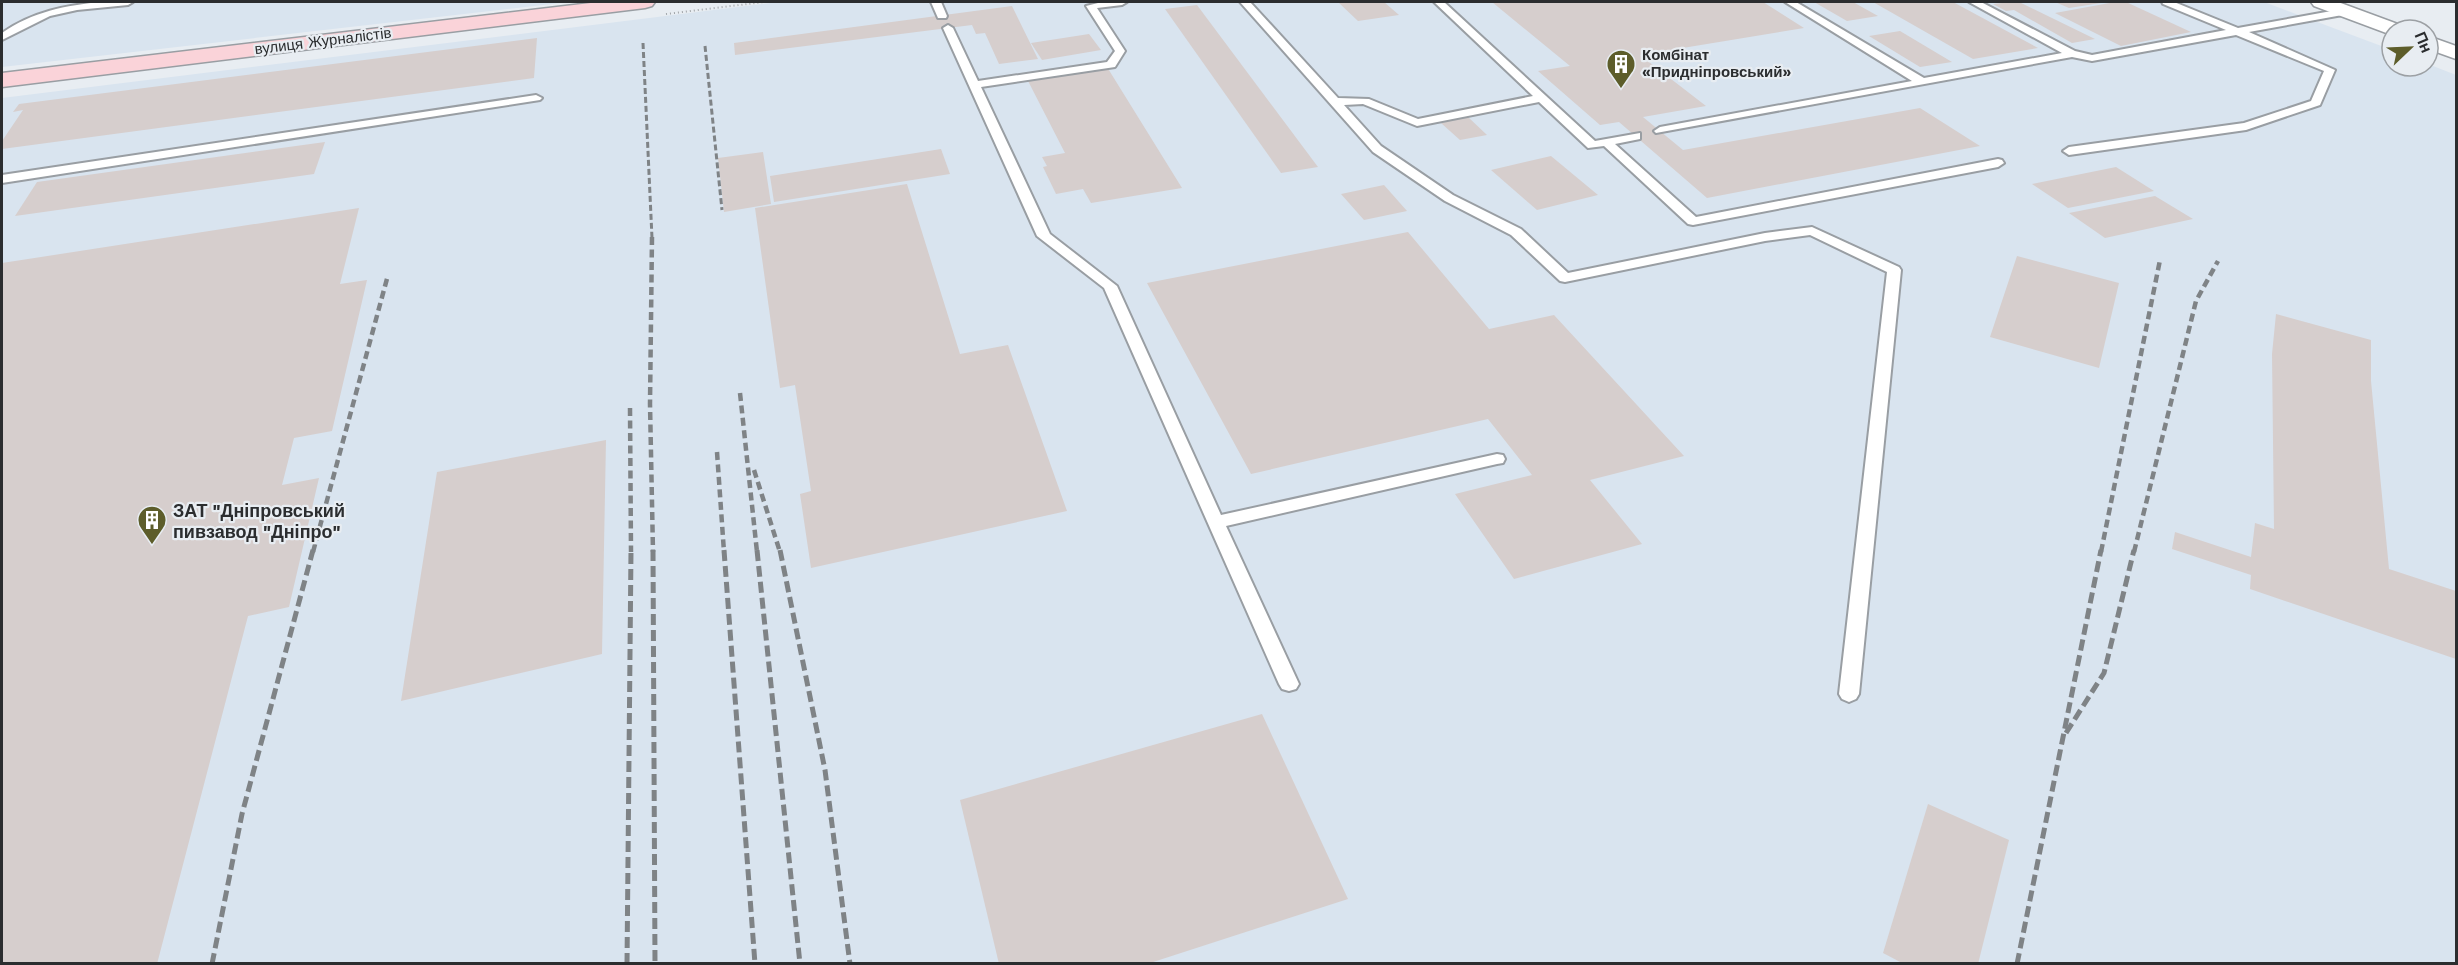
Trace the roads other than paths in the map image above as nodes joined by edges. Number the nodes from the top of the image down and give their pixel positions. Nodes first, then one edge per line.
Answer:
1 (128, 2) edge
2 (645, 2) edge
3 (936, 2) edge
4 (1122, 2) edge
5 (1245, 2) edge
6 (1439, 2) edge
7 (1790, 2) edge
8 (1974, 2) edge
9 (2167, 2) edge
10 (2321, 2) edge
11 (2348, 11) junction
12 (2380, 24) edge
13 (2241, 32) junction
14 (2, 37) edge
15 (2440, 47) edge
16 (2457, 53) edge
17 (2072, 54) junction
18 (2, 80) edge
19 (1922, 82) junction
20 (974, 85) junction
21 (536, 98) dead end
22 (1540, 98) junction
23 (1335, 102) junction
24 (1660, 131) dead end
25 (1636, 136) dead end
26 (1606, 142) junction
27 (2069, 151) dead end
28 (1998, 163) dead end
29 (2, 179) edge
30 (1497, 459) dead end
31 (1216, 522) junction
32 (1288, 684) dead end
33 (1849, 694) dead end

1 - 14 lane
2 - 18 street, вулиця Журналістів
3 - 20 lane
4 - 20 lane
5 - 23 lane
6 - 22 lane
7 - 19 lane
8 - 17 lane
9 - 13 lane
10 - 11 street
11 - 12 street
11 - 13 lane
13 - 17 lane
13 - 27 lane
15 - 16 street
17 - 19 lane
19 - 24 lane
20 - 31 lane
21 - 29 lane
22 - 23 lane
22 - 26 lane
23 - 33 lane
25 - 26 lane
26 - 28 lane
30 - 31 lane
31 - 32 lane

